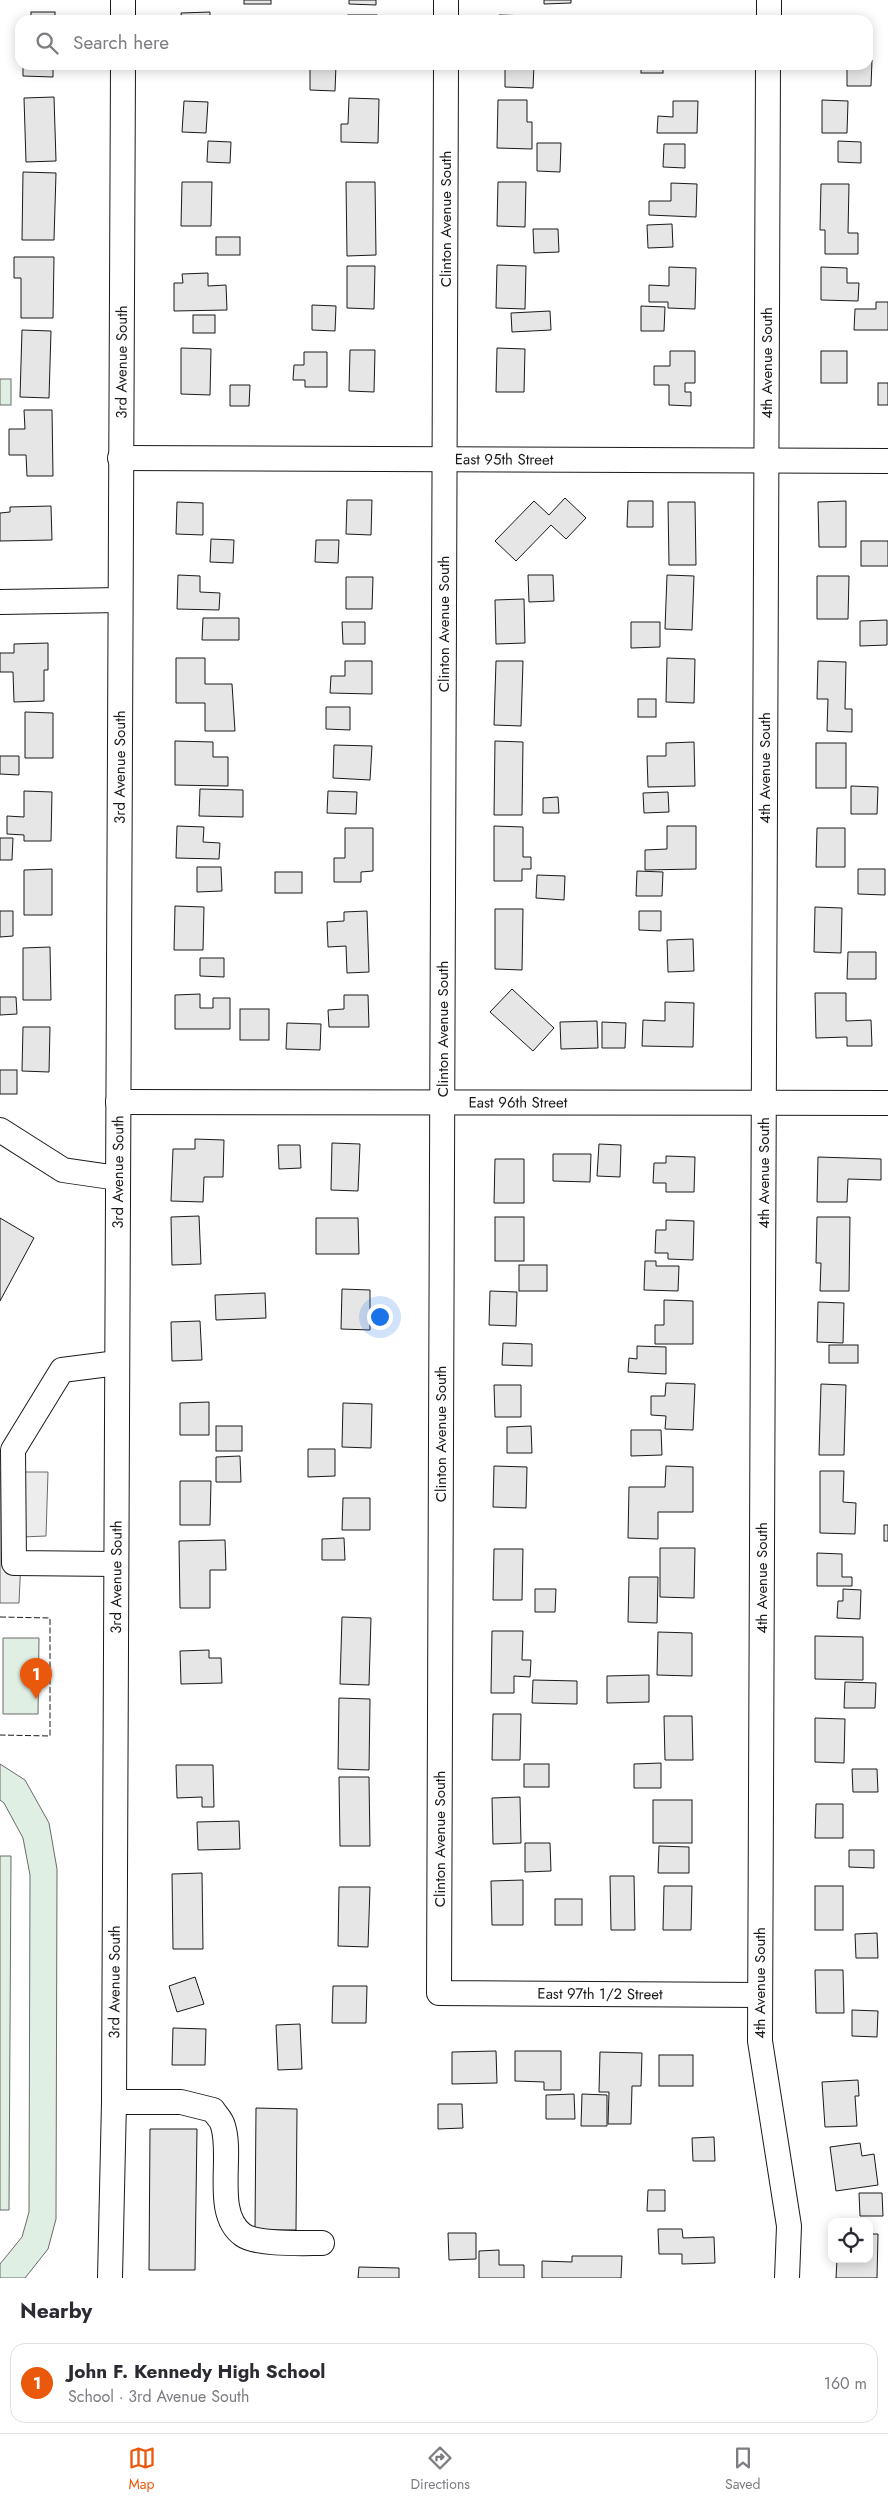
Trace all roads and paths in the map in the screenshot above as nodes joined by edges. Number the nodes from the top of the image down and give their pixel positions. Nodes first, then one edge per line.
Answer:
1 (123, 0) edge
2 (446, 0) edge
3 (769, 0) edge
4 (123, 15) edge
5 (446, 15) edge
6 (769, 15) edge
7 (123, 70) edge
8 (446, 70) edge
9 (768, 70) edge
10 (120, 458) junction
11 (445, 459) junction
12 (767, 461) junction
13 (888, 461) edge
14 (120, 600) junction
15 (0, 602) edge
16 (118, 1102) junction
17 (443, 1103) junction
18 (764, 1103) junction
19 (888, 1103) edge
20 (0, 1130) edge
21 (118, 1178) junction
22 (117, 1363) junction
23 (7, 1475) edge
24 (116, 1564) junction
25 (7, 1565) edge
26 (439, 1994) joint
27 (760, 1995) junction
28 (114, 2102) junction
29 (322, 2243) dead end
30 (110, 2278) edge
31 (787, 2278) edge

1 - 4 street
2 - 5 street
3 - 6 street
7 - 10 street, 3rd Avenue South
8 - 11 street, Clinton Avenue South
9 - 12 street, 4th Avenue South
10 - 11 street, East 95th Street
10 - 14 street, 3rd Avenue South
11 - 12 street, East 95th Street
11 - 17 street, Clinton Avenue South
12 - 13 street, East 95th Street
12 - 18 street, 4th Avenue South
14 - 15 street
14 - 16 street, 3rd Avenue South
16 - 17 street, East 96th Street
16 - 21 street, 3rd Avenue South
17 - 18 street, East 96th Street
17 - 26 street, Clinton Avenue South
18 - 19 street, East 96th Street
18 - 27 street, 4th Avenue South
20 - 21 street
21 - 22 street, 3rd Avenue South
22 - 23 street
22 - 24 street, 3rd Avenue South
23 - 25 street
24 - 25 street
24 - 28 street, 3rd Avenue South
26 - 27 street, East 97th 1/2 Street
27 - 31 street, 4th Avenue South
28 - 29 street
28 - 30 street, 3rd Avenue South

